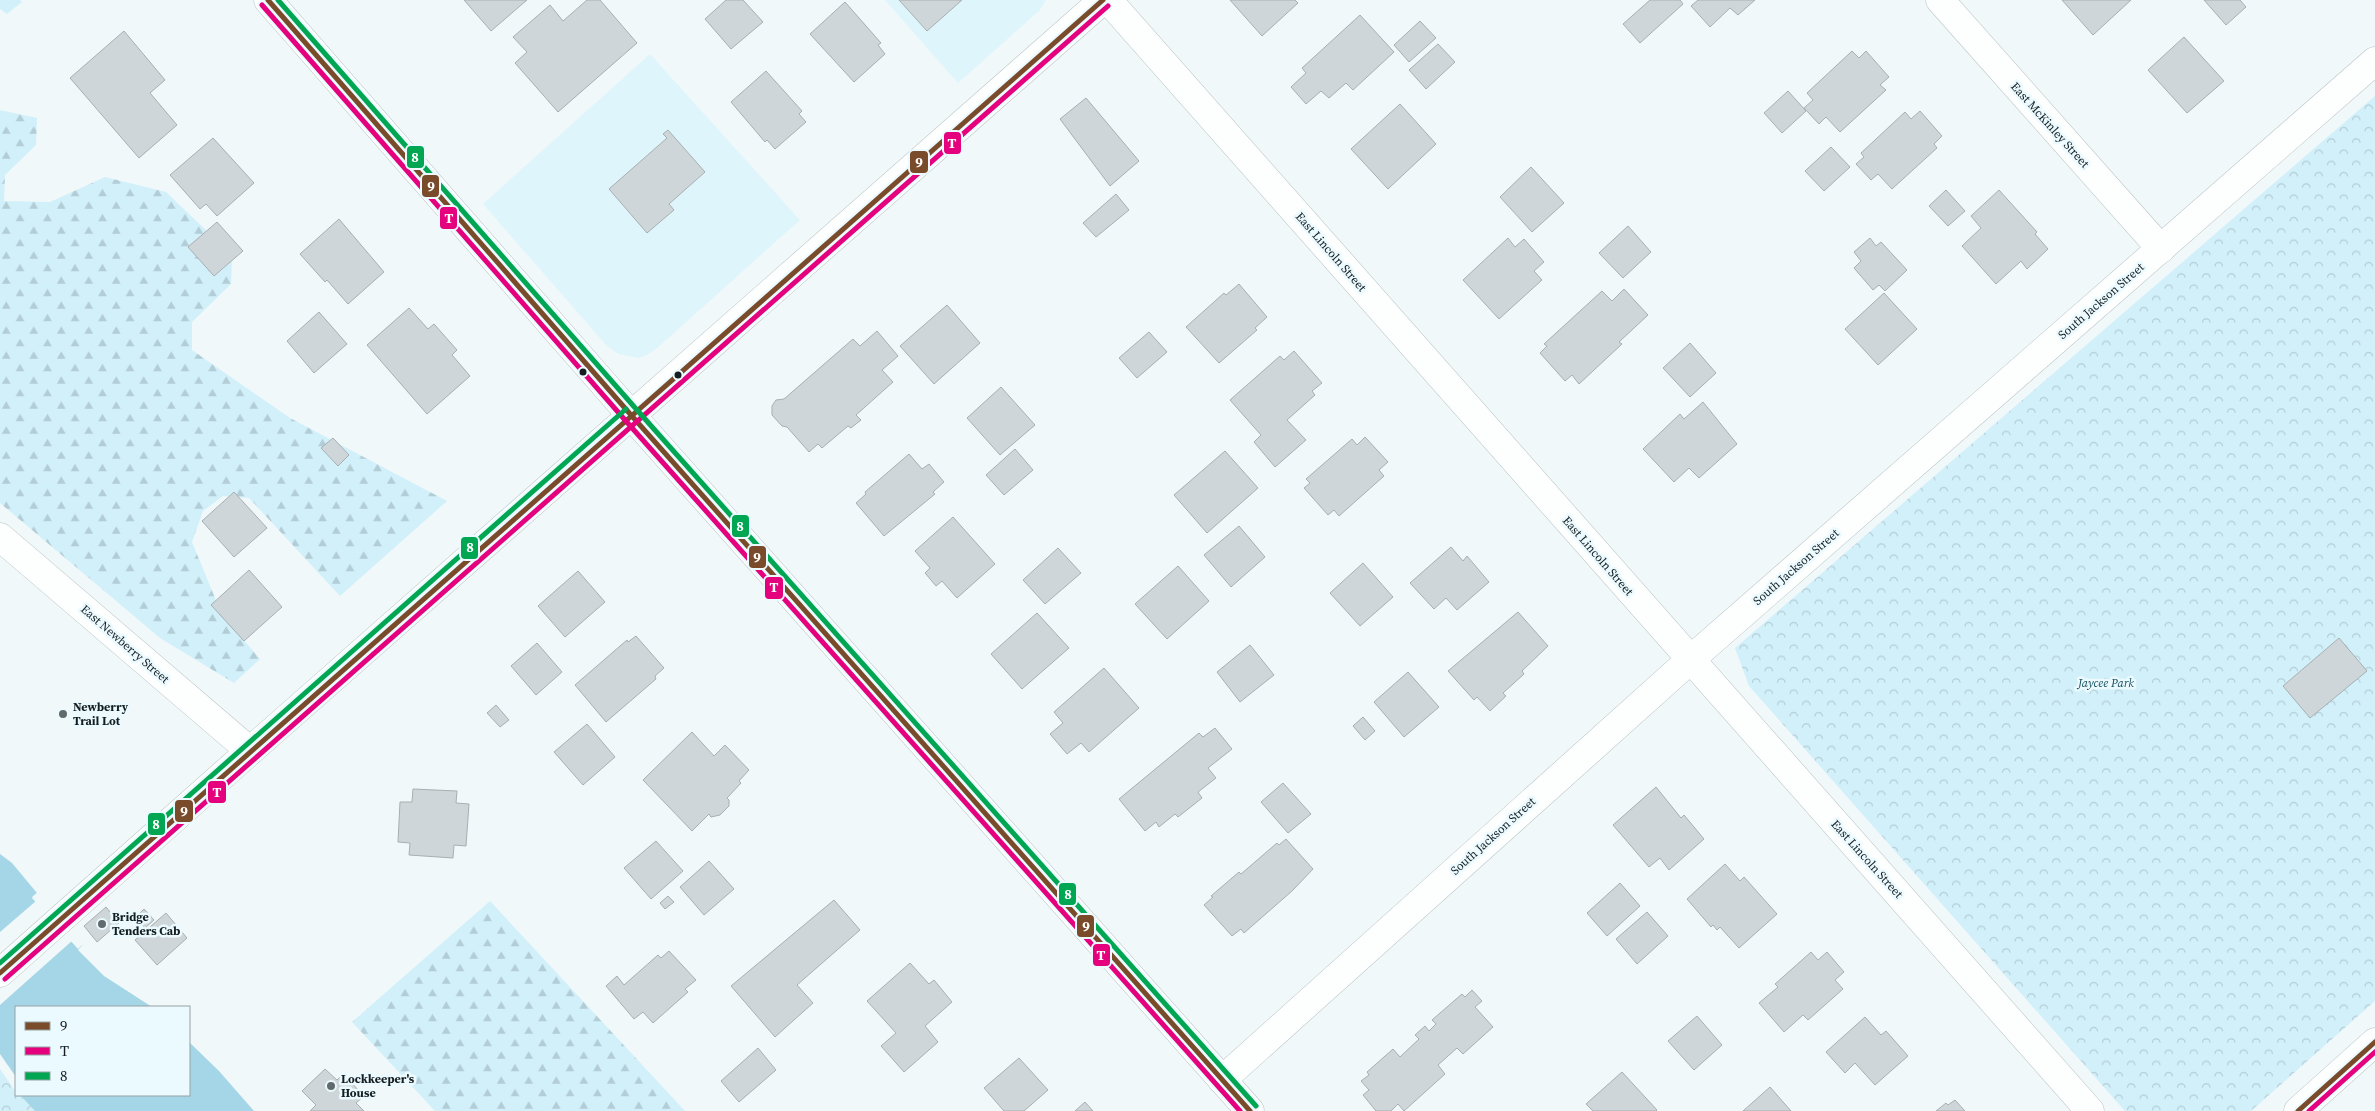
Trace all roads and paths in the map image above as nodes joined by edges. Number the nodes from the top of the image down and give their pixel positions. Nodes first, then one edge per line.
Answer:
1 (268, 0) edge
2 (1103, 0) edge
3 (1108, 0) edge
4 (1940, 0) edge
5 (2375, 61) edge
6 (2161, 249) junction
7 (631, 415) junction
8 (0, 537) edge
9 (1690, 660) junction
10 (250, 751) junction
11 (0, 973) edge
12 (2375, 1042) edge
13 (1222, 1080) junction
14 (1250, 1111) edge
15 (2090, 1111) edge
16 (2298, 1111) edge

1 - 7 street
2 - 7 street
3 - 9 street, East Lincoln Street
4 - 6 street, East McKinley Street
5 - 6 street, South Jackson Street
6 - 9 street, South Jackson Street
7 - 10 street
7 - 13 street
8 - 10 street, East Newberry Street
9 - 13 street, South Jackson Street
9 - 15 street, East Lincoln Street
10 - 11 street
12 - 16 street
13 - 14 street

